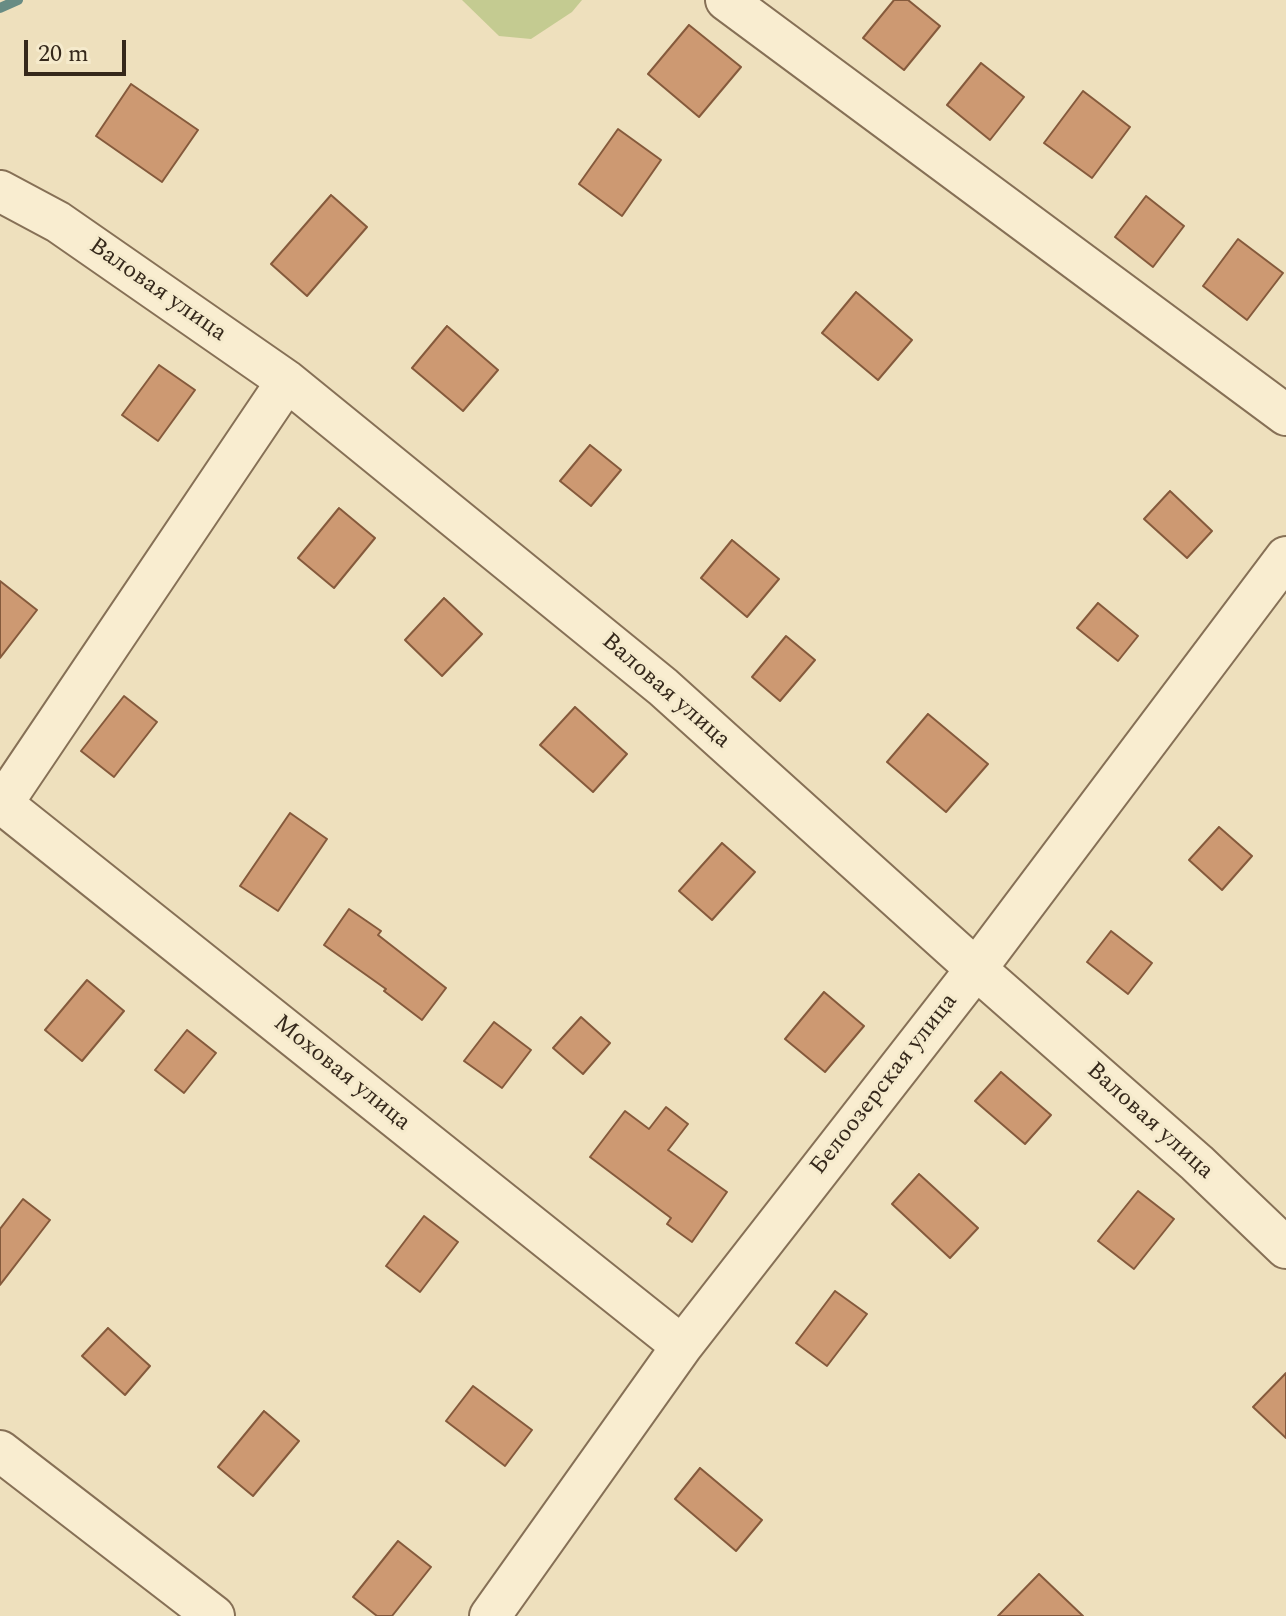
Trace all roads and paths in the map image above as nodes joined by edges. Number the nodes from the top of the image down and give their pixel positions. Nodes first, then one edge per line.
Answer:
1 (726, 0) edge
2 (0, 191) edge
3 (287, 381) junction
4 (1286, 415) edge
5 (1286, 557) edge
6 (1, 803) edge
7 (976, 969) junction
8 (1286, 1248) edge
9 (682, 1346) junction
10 (0, 1451) edge
11 (214, 1616) edge
12 (490, 1616) edge

1 - 4 street
2 - 3 street, Валовая улица
3 - 6 street
3 - 7 street, Валовая улица
5 - 7 street, Белоозерская улица
6 - 9 street, Моховая улица
7 - 8 street, Валовая улица
7 - 9 street, Белоозерская улица
9 - 12 street, Белоозерская улица
10 - 11 street

